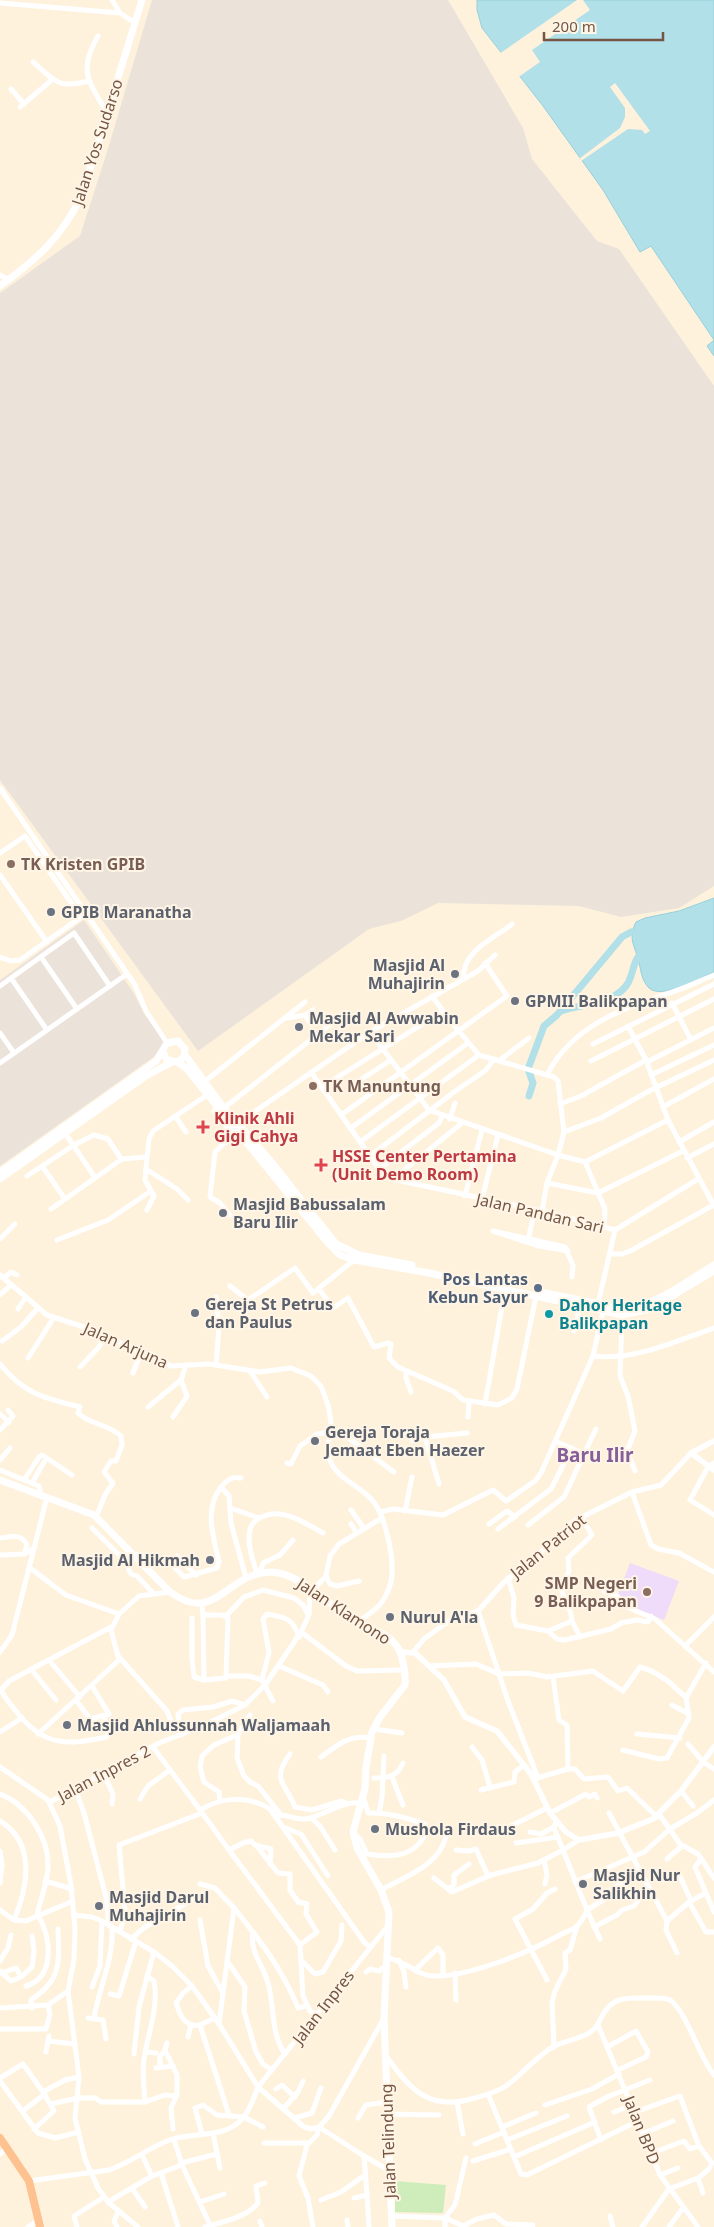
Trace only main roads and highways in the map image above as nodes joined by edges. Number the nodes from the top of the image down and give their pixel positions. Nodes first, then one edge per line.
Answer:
1 (142, 0) edge
2 (0, 286) edge
3 (163, 1052) junction
4 (185, 1055) junction
5 (175, 1062) junction
6 (222, 1108) junction
7 (68, 1137) junction
8 (1, 1174) edge
9 (313, 1221) junction
10 (714, 1265) edge
11 (714, 1271) edge
12 (453, 1276) junction
13 (0, 1480) edge
14 (385, 2054) joint
15 (0, 2138) edge
16 (39, 2224) edge
17 (392, 2227) edge

1 - 2 main road, Jalan Yos Sudarso
3 - 4 main road
3 - 5 main road
3 - 7 main road
4 - 5 main road
4 - 6 main road
5 - 6 main road
5 - 7 main road
6 - 9 main road
6 - 9 main road
7 - 8 main road
9 - 12 main road
9 - 12 main road
10 - 12 main road
11 - 12 main road
13 - 14 main road, Jalan Klamono
14 - 17 main road, Jalan Telindung
15 - 16 highway

